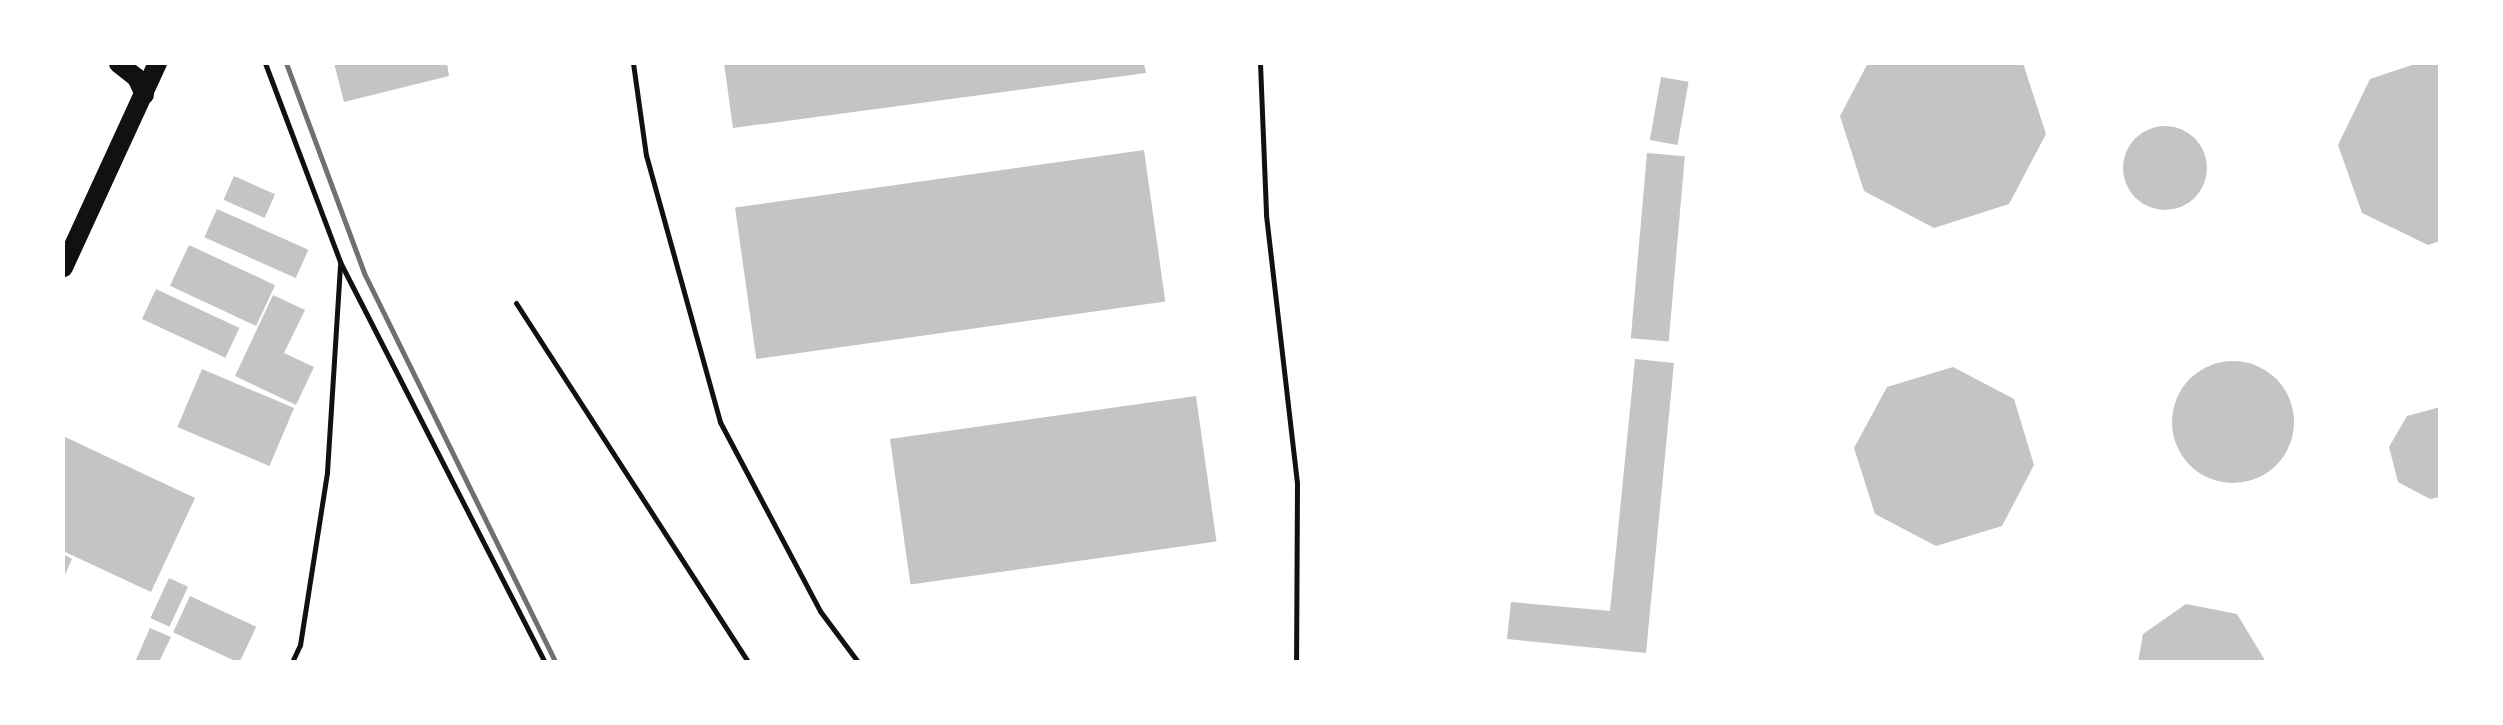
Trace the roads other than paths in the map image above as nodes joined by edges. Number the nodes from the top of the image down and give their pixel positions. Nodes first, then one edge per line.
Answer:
1 (118, 63) edge
2 (157, 63) edge
3 (265, 63) edge
4 (633, 63) edge
5 (1261, 63) edge
6 (144, 94) junction
7 (340, 262) junction
8 (63, 267) edge
9 (516, 303) dead end
10 (292, 662) edge
11 (545, 662) edge
12 (748, 662) edge
13 (858, 662) edge
14 (1296, 662) edge

1 - 6 highway
2 - 6 highway
3 - 7 lane
4 - 13 lane
5 - 14 lane
6 - 8 highway
7 - 10 lane
7 - 11 lane
9 - 12 lane

